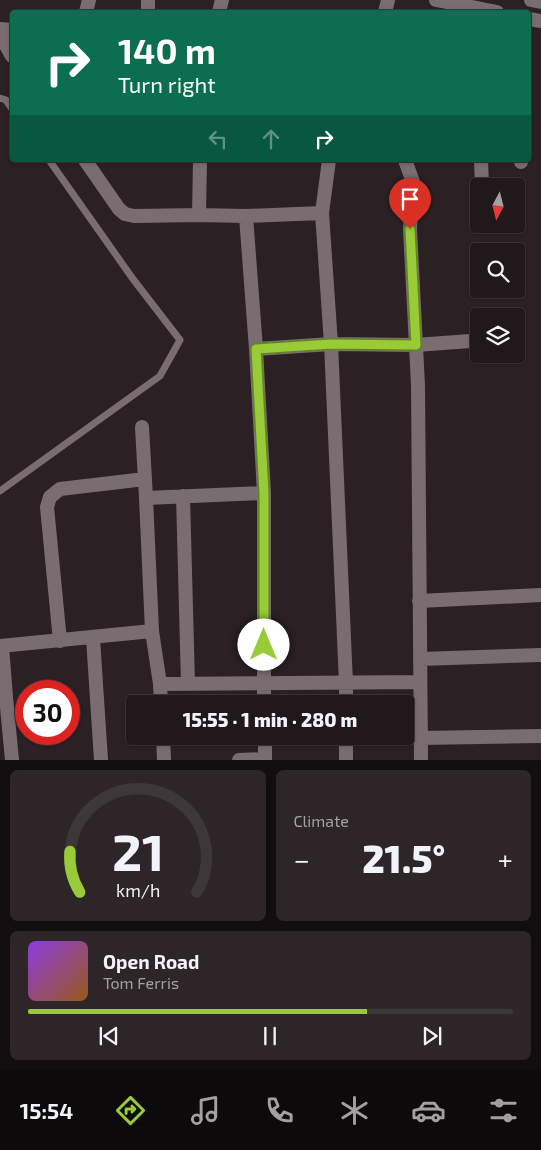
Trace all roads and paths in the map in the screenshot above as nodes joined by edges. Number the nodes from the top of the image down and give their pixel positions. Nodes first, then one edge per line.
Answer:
1 (436, 0) edge
2 (531, 0) edge
3 (541, 2) edge
4 (472, 10) edge
5 (0, 35) edge
6 (10, 52) edge
7 (0, 98) edge
8 (10, 106) edge
9 (50, 162) edge
10 (85, 162) edge
11 (200, 162) edge
12 (329, 162) edge
13 (406, 162) edge
14 (481, 162) edge
15 (482, 178) edge
16 (322, 213) junction
17 (199, 215) junction
18 (246, 216) junction
19 (470, 341) dead end
20 (331, 344) junction
21 (416, 345) junction
22 (256, 349) junction
23 (142, 427) dead end
24 (145, 479) junction
25 (0, 491) edge
26 (264, 493) junction
27 (183, 496) junction
28 (146, 498) junction
29 (541, 595) edge
30 (419, 601) junction
31 (152, 632) junction
32 (93, 638) junction
33 (60, 641) junction
34 (1, 646) edge
35 (541, 655) edge
36 (420, 659) junction
37 (420, 682) junction
38 (264, 683) junction
39 (346, 683) junction
40 (160, 684) junction
41 (188, 684) junction
42 (161, 695) edge
43 (264, 695) edge
44 (346, 695) edge
45 (3, 698) edge
46 (541, 736) edge
47 (421, 738) junction
48 (163, 745) edge
49 (265, 745) edge
50 (346, 745) edge
51 (12, 760) edge
52 (101, 760) edge
53 (164, 760) edge
54 (240, 760) edge
55 (265, 760) edge
56 (346, 760) edge
57 (421, 760) edge

1 - 4 street
2 - 3 street
5 - 6 street
7 - 8 lane
9 - 25 lane
10 - 17 street
11 - 17 street
12 - 16 street
13 - 21 street
14 - 15 street
16 - 18 street
16 - 20 street
17 - 18 street
18 - 22 street
19 - 21 street
20 - 21 street
20 - 22 street
20 - 39 street
21 - 30 street
22 - 26 street
23 - 24 street
24 - 28 street
24 - 33 street
26 - 27 street
26 - 38 street
27 - 28 street
27 - 41 street
28 - 31 street
29 - 30 street
30 - 36 street
31 - 32 street
31 - 40 street
32 - 33 street
32 - 52 street
33 - 34 street
34 - 45 street
35 - 36 street
36 - 37 street
37 - 39 street
37 - 47 street
38 - 39 street
38 - 41 street
38 - 43 street
39 - 44 street
40 - 41 street
40 - 42 street
45 - 51 street
46 - 47 street
47 - 57 street
48 - 53 street
49 - 55 street
50 - 56 street
54 - 55 street

